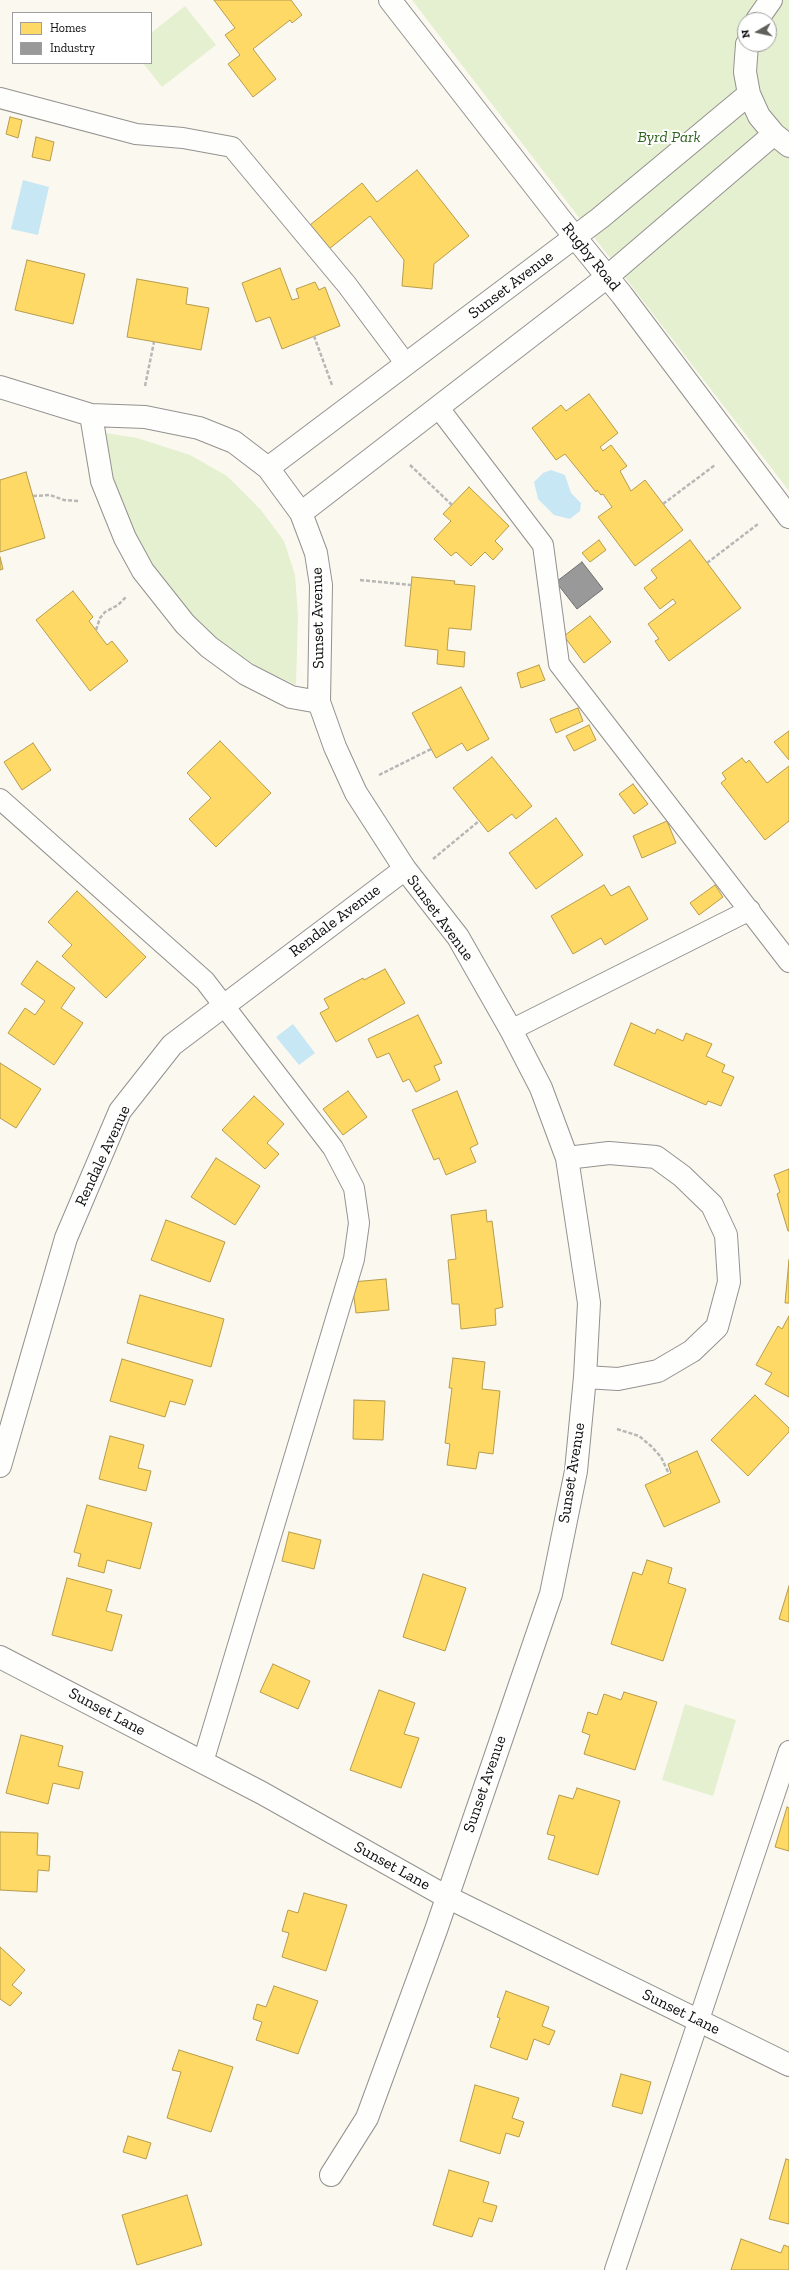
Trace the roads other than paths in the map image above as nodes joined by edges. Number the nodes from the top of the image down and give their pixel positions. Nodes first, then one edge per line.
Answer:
1 (390, 0) edge
2 (771, 0) edge
3 (763, 12) edge
4 (746, 52) edge
5 (749, 94) junction
6 (0, 98) edge
7 (782, 140) edge
8 (575, 237) junction
9 (607, 277) junction
10 (406, 364) junction
11 (0, 387) edge
12 (438, 407) junction
13 (91, 415) junction
14 (268, 468) junction
15 (301, 513) junction
16 (789, 517) edge
17 (319, 702) junction
18 (0, 798) edge
19 (405, 869) junction
20 (750, 910) junction
21 (789, 962) edge
22 (224, 1006) junction
23 (511, 1030) junction
24 (567, 1158) junction
25 (585, 1376) junction
26 (0, 1466) edge
27 (0, 1657) edge
28 (789, 1751) edge
29 (203, 1762) junction
30 (447, 1897) junction
31 (698, 2020) junction
32 (789, 2065) edge
33 (331, 2174) dead end
34 (615, 2270) edge

1 - 8 street, Rugby Road
2 - 3 street
4 - 5 street
5 - 7 street
5 - 8 street, Sunset Avenue
6 - 10 lane
7 - 9 street
8 - 9 street, Rugby Road
8 - 10 street, Sunset Avenue
9 - 12 street
9 - 16 street, Rugby Road
10 - 14 street, Sunset Avenue
11 - 13 street, Sunset Avenue
12 - 15 street
12 - 20 lane
13 - 14 street, Sunset Avenue
13 - 17 street
14 - 15 street, Sunset Avenue
15 - 17 street, Sunset Avenue
17 - 19 street, Sunset Avenue
18 - 22 lane
19 - 22 street, Rendale Avenue
19 - 23 street, Sunset Avenue
20 - 21 lane
20 - 23 lane
22 - 26 street, Rendale Avenue
22 - 29 lane
23 - 24 street, Sunset Avenue
24 - 25 street, Sunset Avenue
24 - 25 street
25 - 30 street, Sunset Avenue
27 - 29 street, Sunset Lane
28 - 31 lane
29 - 30 street, Sunset Lane
30 - 31 street, Sunset Lane
30 - 33 street, Sunset Avenue
31 - 32 street, Sunset Lane
31 - 34 lane

